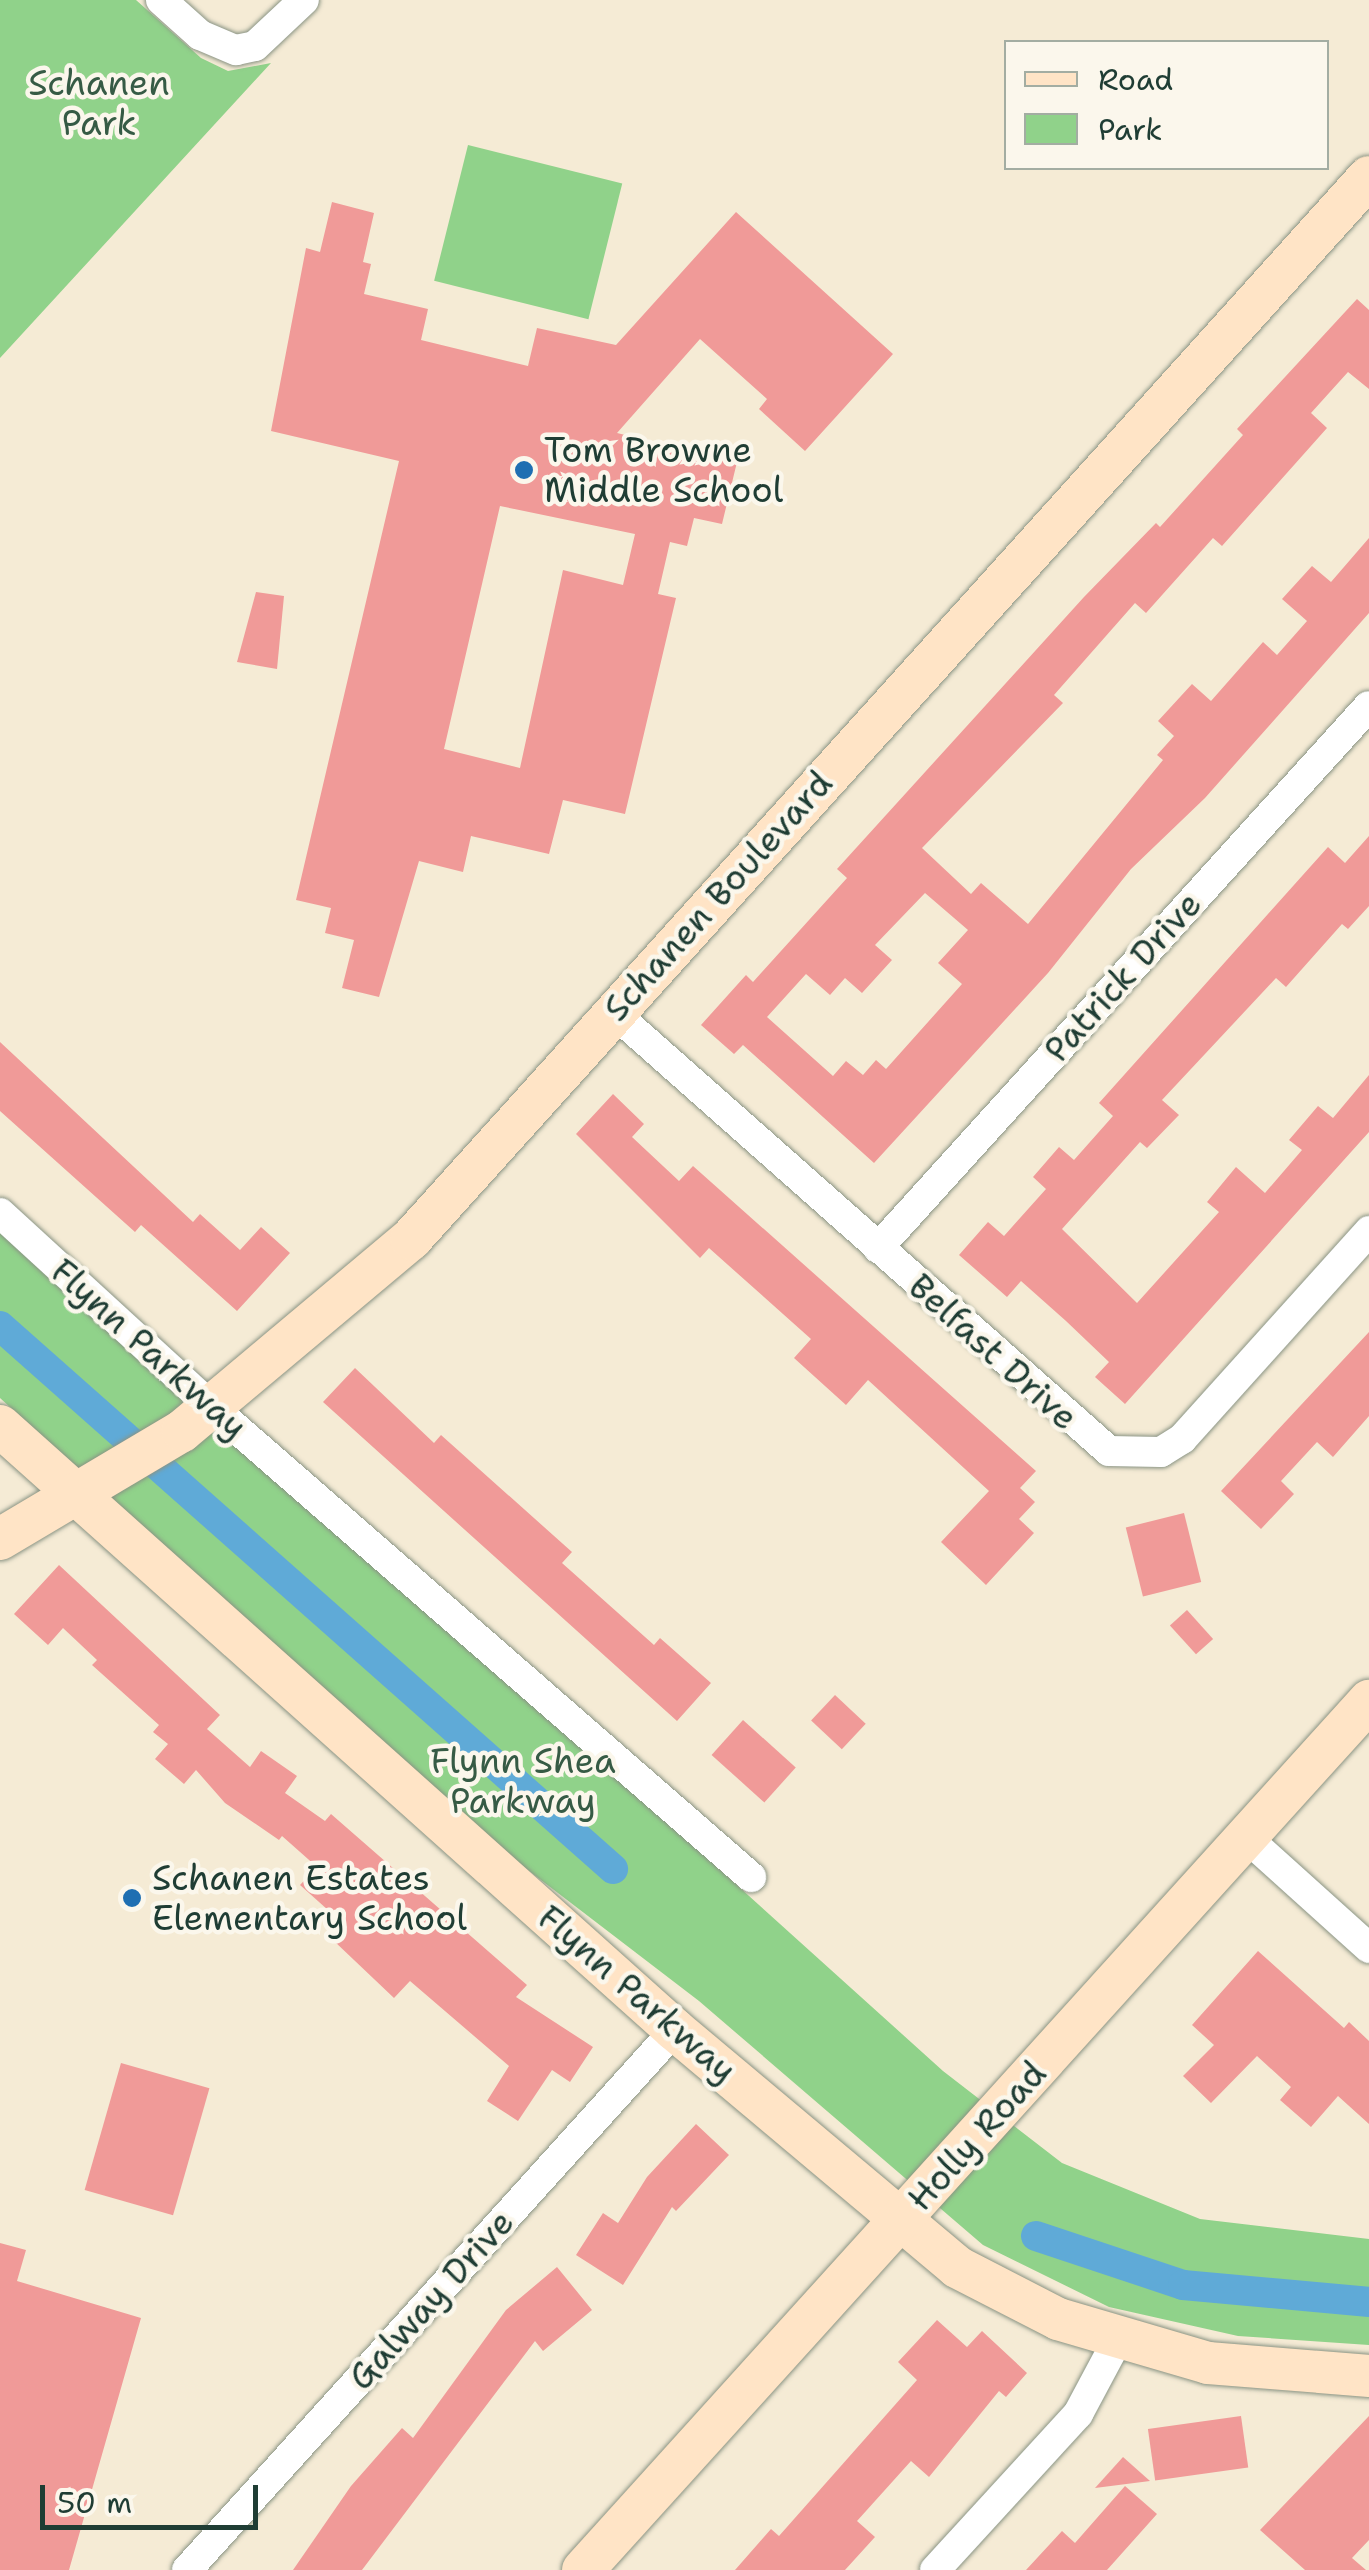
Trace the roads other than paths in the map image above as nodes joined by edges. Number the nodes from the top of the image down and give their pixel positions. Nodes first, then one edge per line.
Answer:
1 (161, 0) edge
2 (304, 0) edge
3 (1369, 176) edge
4 (1369, 706) edge
5 (613, 1012) junction
6 (0, 1213) edge
7 (1369, 1232) edge
8 (878, 1248) junction
9 (198, 1420) junction
10 (0, 1426) edge
11 (78, 1495) junction
12 (0, 1539) edge
13 (1369, 1701) edge
14 (1248, 1839) junction
15 (751, 1877) dead end
16 (1369, 1948) edge
17 (675, 2030) junction
18 (899, 2221) junction
19 (1118, 2339) junction
20 (1369, 2376) edge
21 (187, 2570) edge
22 (583, 2570) edge
23 (936, 2570) edge

1 - 2 street
3 - 5 street, Schanen Boulevard
4 - 8 street, Patrick Drive
5 - 8 street, Belfast Drive
5 - 9 street, Schanen Boulevard
6 - 9 street, Flynn Parkway
7 - 8 street, Belfast Drive
9 - 11 street, Schanen Boulevard
9 - 15 street, Flynn Parkway
10 - 11 street, Flynn Parkway
11 - 12 street, Schanen Boulevard
11 - 17 street, Flynn Parkway
13 - 14 street, Holly Road
14 - 16 street
14 - 18 street, Holly Road
17 - 18 street, Flynn Parkway
17 - 21 street, Galway Drive
18 - 19 street, Flynn Parkway
18 - 22 street, Holly Road
19 - 20 street, Flynn Parkway
19 - 23 street

